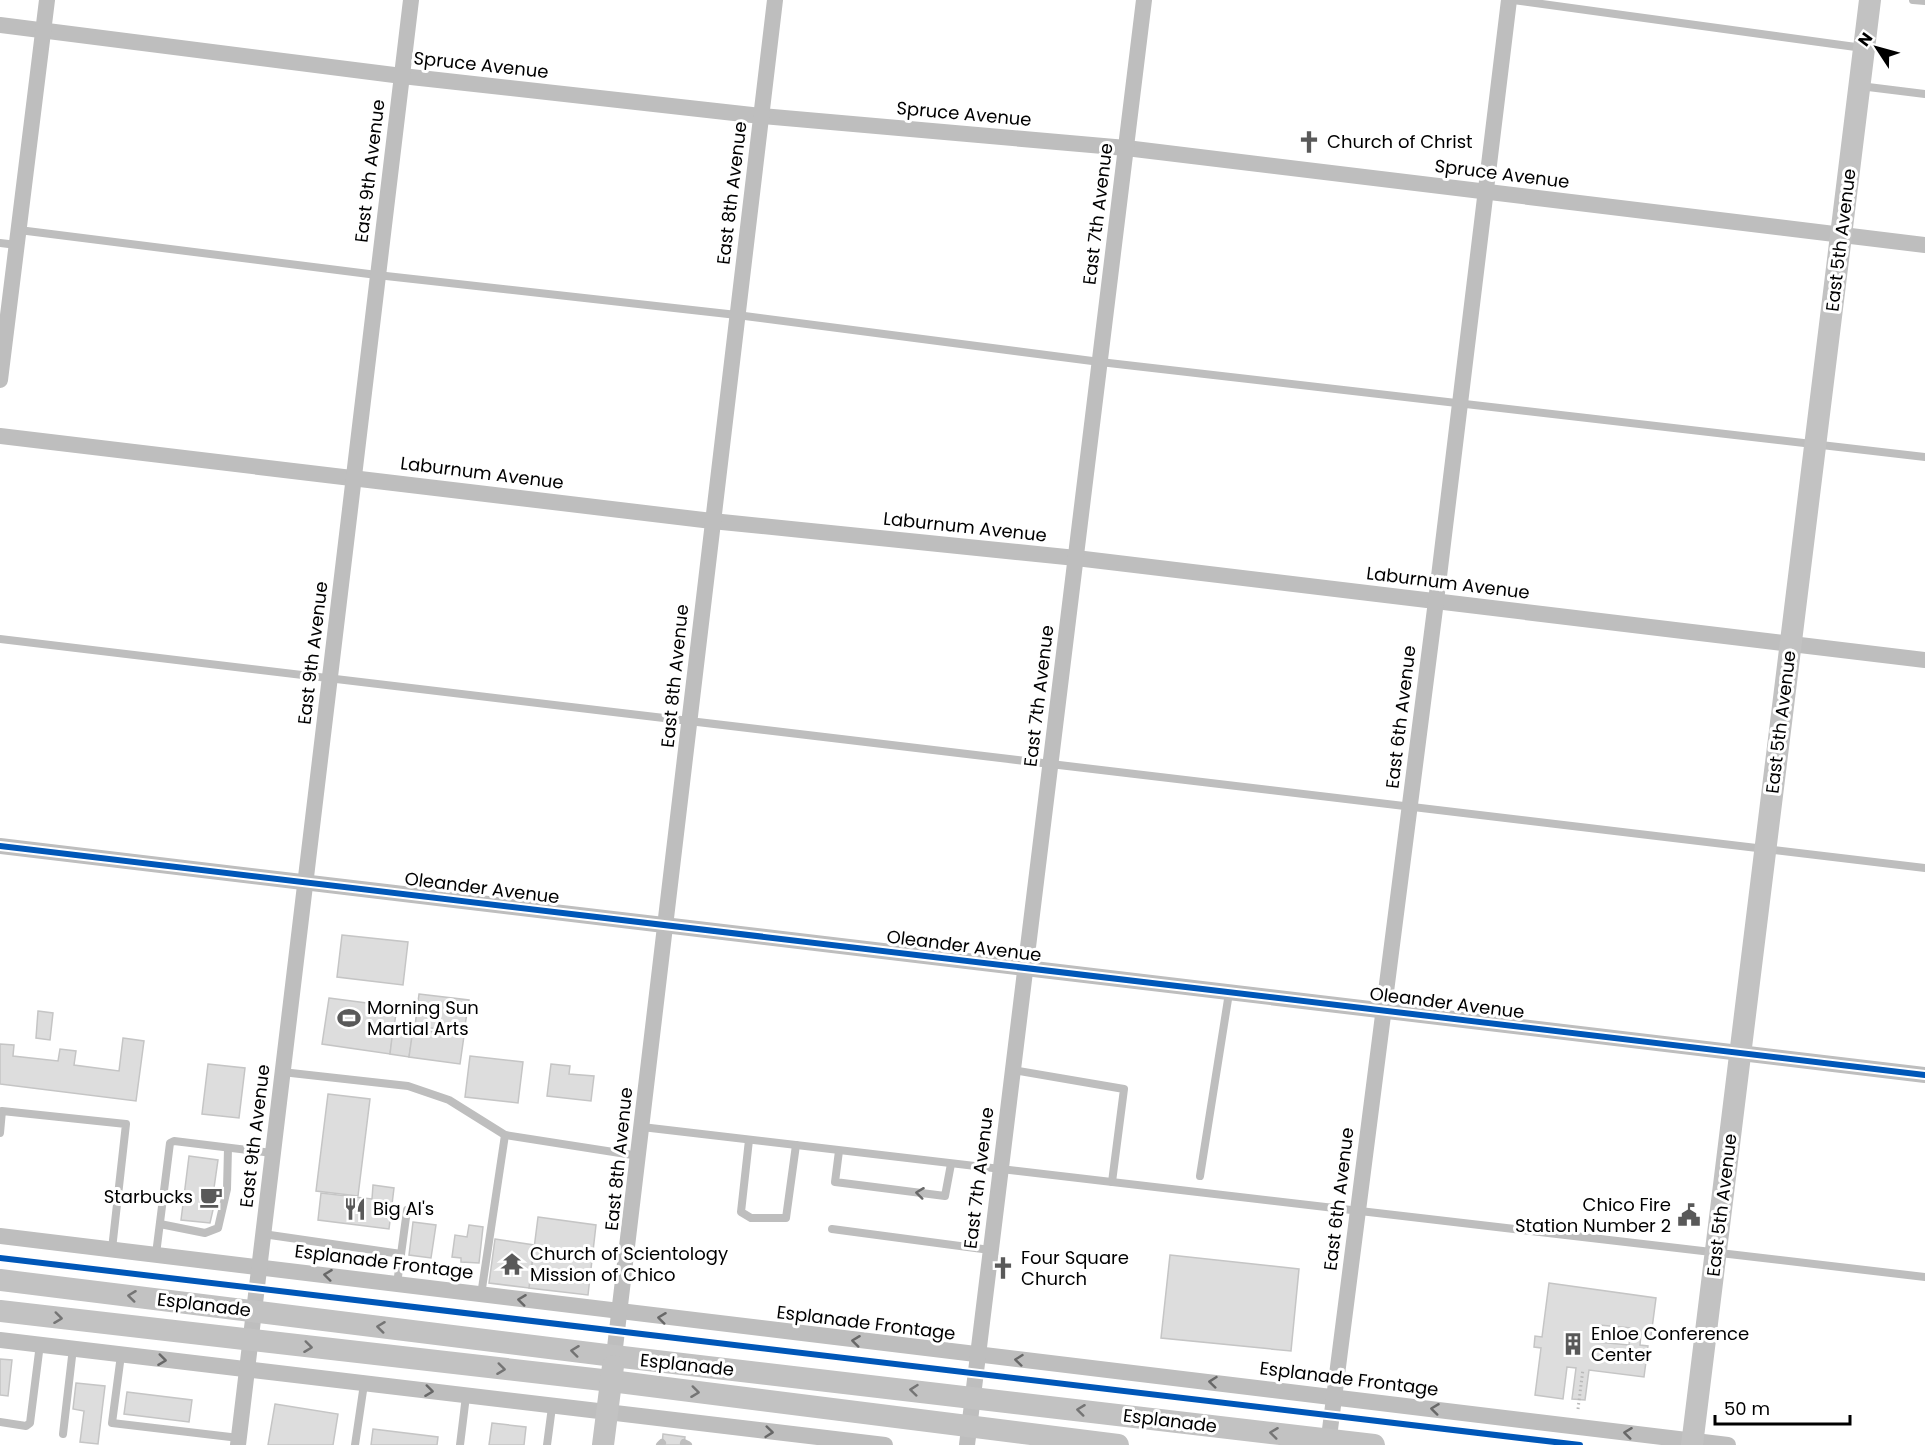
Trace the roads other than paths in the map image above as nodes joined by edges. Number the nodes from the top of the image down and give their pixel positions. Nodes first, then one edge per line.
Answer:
1 (47, 0) edge
2 (411, 0) edge
3 (775, 0) edge
4 (1144, 0) edge
5 (1511, 0) edge
6 (1870, 0) edge
7 (1913, 0) edge
8 (1925, 2) edge
9 (0, 25) edge
10 (43, 30) junction
11 (1864, 48) junction
12 (402, 76) junction
13 (1860, 86) junction
14 (1925, 94) edge
15 (761, 116) junction
16 (1126, 148) junction
17 (1486, 192) junction
18 (1841, 235) junction
19 (12, 239) edge
20 (1925, 245) edge
21 (376, 275) junction
22 (737, 315) junction
23 (1100, 362) junction
24 (0, 380) edge
25 (1460, 404) junction
26 (0, 436) edge
27 (1816, 443) junction
28 (1925, 457) edge
29 (353, 476) junction
30 (712, 521) junction
31 (1076, 558) junction
32 (1436, 601) junction
33 (0, 639) edge
34 (1791, 644) junction
35 (1925, 660) edge
36 (329, 678) junction
37 (689, 721) junction
38 (1051, 764) junction
39 (1409, 808) junction
40 (0, 846) edge
41 (1766, 848) junction
42 (1925, 868) edge
43 (305, 881) junction
44 (666, 926) junction
45 (1026, 969) junction
46 (1229, 993) junction
47 (1383, 1011) junction
48 (1740, 1053) junction
49 (1013, 1070) junction
50 (282, 1072) junction
51 (1925, 1075) edge
52 (642, 1127) junction
53 (0, 1133) edge
54 (505, 1135) junction
55 (749, 1140) junction
56 (796, 1145) junction
57 (228, 1148) junction
58 (839, 1151) junction
59 (272, 1153) junction
60 (639, 1156) junction
61 (951, 1164) junction
62 (1000, 1169) junction
63 (1200, 1176) dead end
64 (1112, 1182) junction
65 (407, 1210) dead end
66 (1357, 1211) junction
67 (160, 1224) junction
68 (832, 1229) dead end
69 (263, 1234) junction
70 (0, 1236) edge
71 (112, 1249) junction
72 (990, 1250) junction
73 (156, 1254) junction
74 (401, 1254) junction
75 (1716, 1254) junction
76 (259, 1266) junction
77 (1925, 1277) edge
78 (0, 1280) edge
79 (397, 1284) junction
80 (481, 1295) junction
81 (0, 1311) edge
82 (252, 1311) junction
83 (621, 1313) junction
84 (0, 1340) edge
85 (250, 1340) junction
86 (40, 1344) junction
87 (73, 1348) junction
88 (121, 1355) junction
89 (977, 1355) junction
90 (614, 1356) junction
91 (246, 1370) junction
92 (611, 1382) junction
93 (364, 1384) junction
94 (466, 1396) junction
95 (1334, 1396) junction
96 (972, 1397) junction
97 (552, 1407) junction
98 (607, 1414) junction
99 (0, 1422) edge
100 (63, 1434) dead end
101 (968, 1436) edge
102 (238, 1442) edge
103 (1328, 1442) edge
104 (1692, 1443) edge
105 (355, 1445) edge
106 (460, 1445) edge
107 (548, 1445) edge
108 (603, 1445) edge
109 (885, 1445) edge
110 (1118, 1445) edge
111 (1374, 1445) edge
112 (1728, 1445) edge

1 - 10 street
2 - 12 street, East 9th Avenue
3 - 15 street, East 8th Avenue
4 - 16 street, East 7th Avenue
5 - 11 lane
5 - 17 street, East 6th Avenue
6 - 11 main road, East 5th Avenue
7 - 8 lane
9 - 10 street, Spruce Avenue
10 - 12 street, Spruce Avenue
10 - 19 street
11 - 13 main road, East 5th Avenue
12 - 15 street, Spruce Avenue
12 - 21 street, East 9th Avenue
13 - 14 lane
13 - 18 main road, East 5th Avenue
15 - 16 street, Spruce Avenue
15 - 22 street, East 8th Avenue
16 - 17 street, Spruce Avenue
16 - 23 street, East 7th Avenue
17 - 18 street, Spruce Avenue
17 - 25 street, East 6th Avenue
18 - 20 street, Spruce Avenue
18 - 27 main road, East 5th Avenue
19 - 21 lane
19 - 24 street
21 - 22 lane
21 - 29 street, East 9th Avenue
22 - 23 lane
22 - 30 street, East 8th Avenue
23 - 25 lane
23 - 31 street, East 7th Avenue
25 - 27 lane
25 - 32 street, East 6th Avenue
26 - 29 street, Laburnum Avenue
27 - 28 lane
27 - 34 main road, East 5th Avenue
29 - 30 street, Laburnum Avenue
29 - 36 street, East 9th Avenue
30 - 31 street, Laburnum Avenue
30 - 37 street, East 8th Avenue
31 - 32 street, Laburnum Avenue
31 - 38 street, East 7th Avenue
32 - 34 street, Laburnum Avenue
32 - 39 street, East 6th Avenue
33 - 36 lane
34 - 35 street, Laburnum Avenue
34 - 41 main road, East 5th Avenue
36 - 37 lane
36 - 43 street, East 9th Avenue
37 - 38 lane
37 - 44 street, East 8th Avenue
38 - 39 lane
38 - 45 street, East 7th Avenue
39 - 41 lane
39 - 47 street, East 6th Avenue
40 - 43 street, Oleander Avenue
41 - 42 lane
41 - 48 main road, East 5th Avenue
43 - 44 street, Oleander Avenue
43 - 50 street, East 9th Avenue
44 - 45 street, Oleander Avenue
44 - 52 street, East 8th Avenue
45 - 46 street, Oleander Avenue
45 - 49 street, East 7th Avenue
46 - 47 street, Oleander Avenue
46 - 63 lane
47 - 48 street, Oleander Avenue
47 - 66 street, East 6th Avenue
48 - 51 street, Oleander Avenue
48 - 75 main road, East 5th Avenue
49 - 62 street, East 7th Avenue
49 - 64 lane
50 - 54 lane
50 - 59 street, East 9th Avenue
52 - 55 lane
52 - 60 street, East 8th Avenue
53 - 71 lane
54 - 60 lane
54 - 80 lane
55 - 56 lane
55 - 56 lane
56 - 58 lane
57 - 59 lane
57 - 67 lane
57 - 67 lane
58 - 61 lane
61 -> 58 lane
59 - 69 street, East 9th Avenue
60 - 83 street, East 8th Avenue
61 - 62 lane
62 - 64 lane
62 - 72 street, East 7th Avenue
64 - 66 lane
65 - 74 lane
66 - 75 lane
66 - 95 street, East 6th Avenue
67 - 73 lane
68 - 72 lane
69 - 74 lane
69 - 76 street, East 9th Avenue
70 - 71 street, Esplanade Frontage
71 - 73 street, Esplanade Frontage
72 - 89 street, East 7th Avenue
73 - 76 street, Esplanade Frontage
74 - 79 lane
75 - 77 lane
75 - 104 main road, East 5th Avenue
79 -> 76 street, Esplanade Frontage
76 - 82 street, East 9th Avenue
82 -> 78 main road, Esplanade
79 - 80 street, Esplanade Frontage
83 -> 80 street, Esplanade Frontage
81 -> 85 main road, Esplanade
82 - 85 street, East 9th Avenue
90 -> 82 main road, Esplanade
89 -> 83 street, Esplanade Frontage
83 - 90 street, East 8th Avenue
84 - 86 street
85 - 91 street, East 9th Avenue
85 -> 92 main road, Esplanade
86 - 87 street
86 - 99 lane
87 - 88 street
87 - 100 lane
88 -> 91 street
88 - 102 lane
95 -> 89 street, Esplanade Frontage
89 - 96 street, East 7th Avenue
90 - 92 main road
96 -> 90 main road, Esplanade
91 - 93 street
91 - 102 street, East 9th Avenue
92 - 98 main road
92 -> 101 main road, Esplanade
93 -> 94 street
93 - 105 lane
94 - 97 street
94 - 106 lane
95 - 103 street, East 6th Avenue
104 -> 95 street, Esplanade Frontage
96 - 101 street, East 7th Avenue
103 -> 96 main road, Esplanade
97 - 98 street
97 - 107 lane
98 - 108 main road
98 -> 109 street
101 - 110 main road, Esplanade
103 - 111 main road, Esplanade
104 - 112 street, Esplanade Frontage

